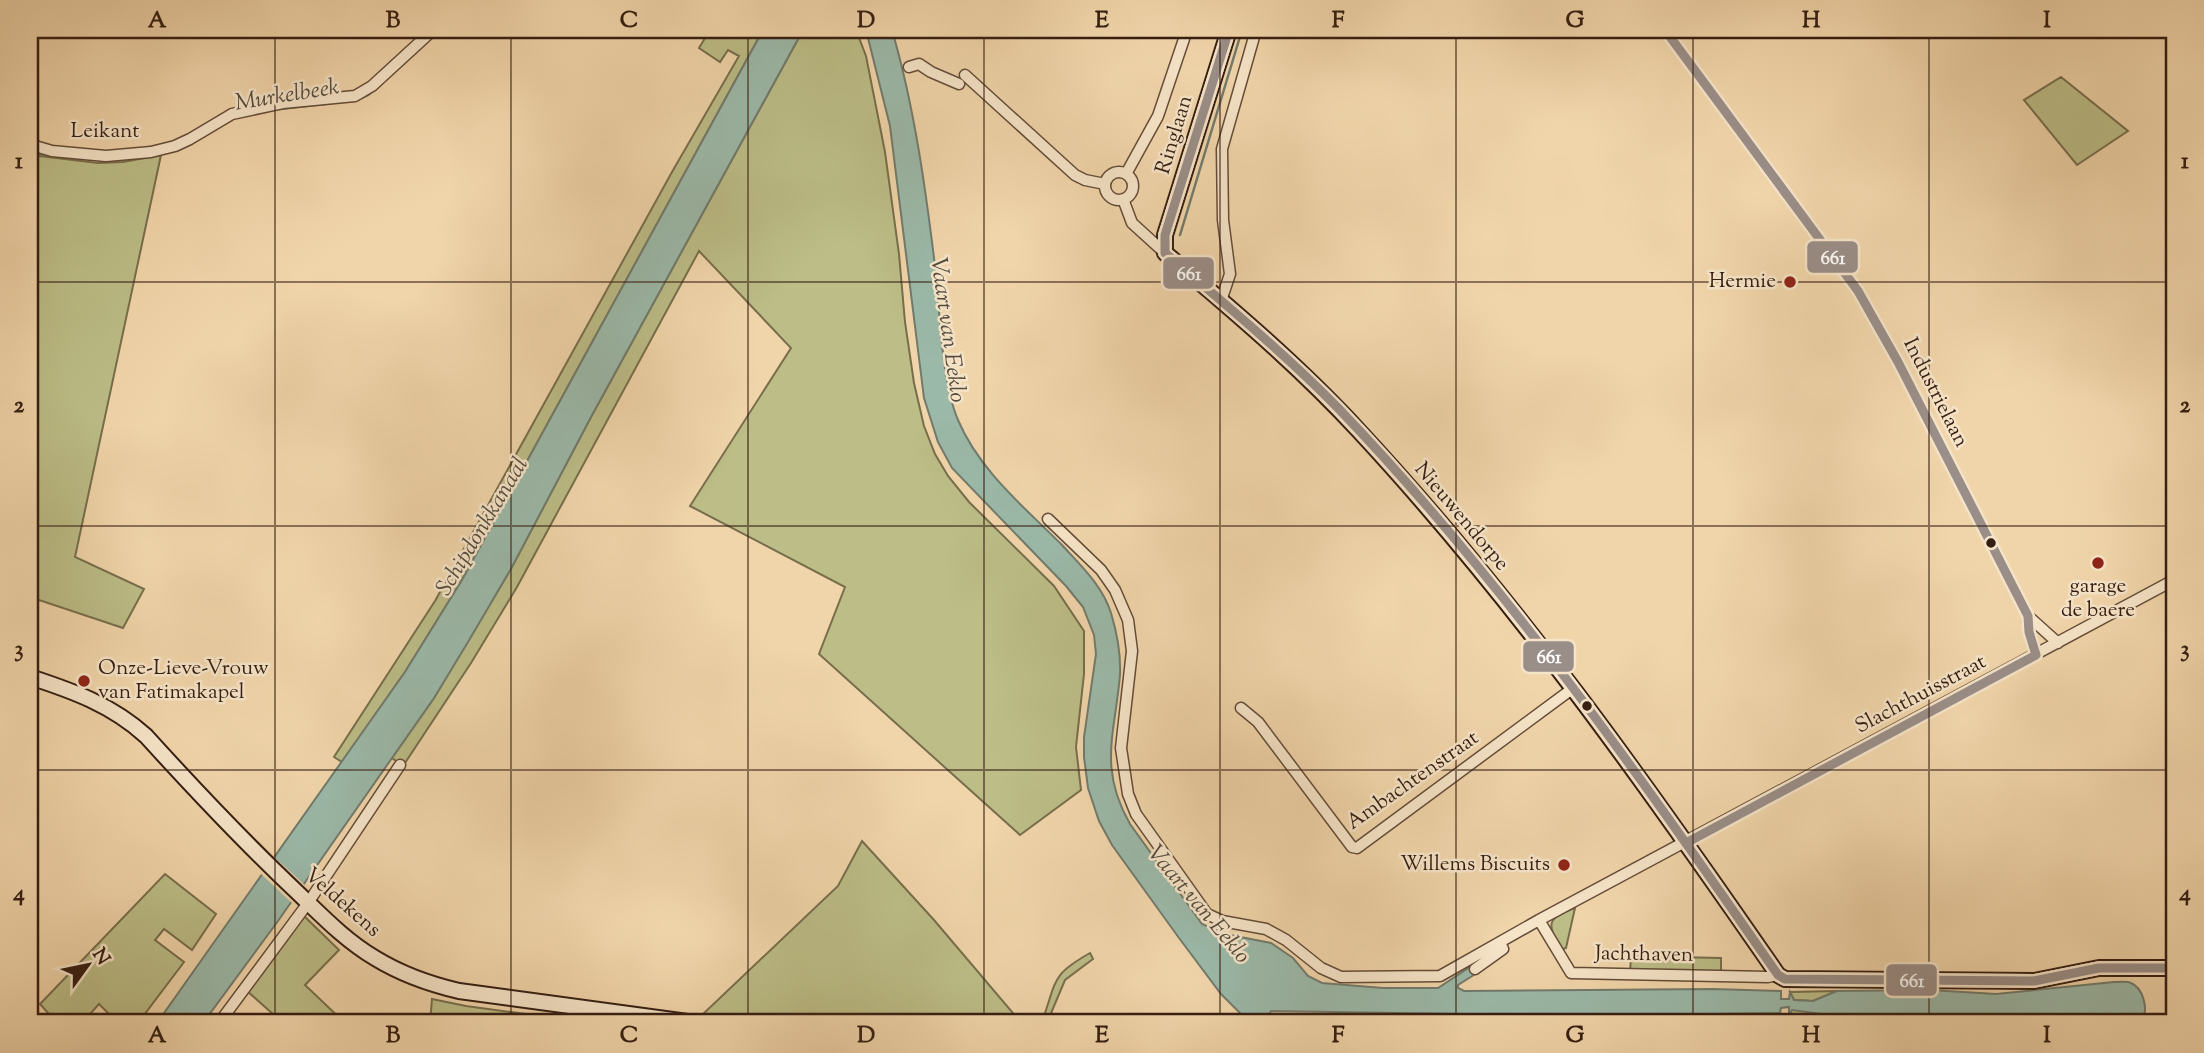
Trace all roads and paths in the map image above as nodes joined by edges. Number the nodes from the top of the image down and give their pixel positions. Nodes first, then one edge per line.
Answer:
1 (433, 30) edge
2 (1187, 30) edge
3 (1230, 30) edge
4 (1256, 30) edge
5 (1665, 30) edge
6 (909, 67) dead end
7 (30, 136) edge
8 (33, 150) edge
9 (1126, 174) junction
10 (1105, 184) junction
11 (1123, 199) junction
12 (1165, 253) junction
13 (1221, 301) junction
14 (1048, 519) dead end
15 (2174, 580) edge
16 (2028, 617) junction
17 (2058, 643) junction
18 (2036, 655) junction
19 (30, 677) edge
20 (1572, 689) junction
21 (1241, 708) dead end
22 (400, 765) dead end
23 (1686, 843) junction
24 (306, 901) junction
25 (1539, 920) junction
26 (1500, 942) junction
27 (2174, 968) edge
28 (1475, 969) dead end
29 (1778, 975) junction
30 (219, 1023) edge
31 (695, 1023) edge

1 - 8 street, Leikant
2 - 9 street
3 - 12 street, Ringlaan
4 - 13 street
5 - 16 street, Industrielaan
6 - 10 street
7 - 8 street
9 - 10 street
9 - 11 street
10 - 11 street
11 - 12 street
12 - 13 street, Nieuwendorpe
13 - 20 street, Nieuwendorpe
14 - 26 street, Slachthuisstraat
15 - 17 street, Slachthuisstraat
16 - 17 street, Industrielaan
16 - 18 street, Industrielaan
17 - 18 street, Slachthuisstraat
18 - 23 street, Slachthuisstraat
19 - 24 street, Veldekens
20 - 21 street, Ambachtenstraat
20 - 23 street, Nieuwendorpe
22 - 24 street
23 - 25 street, Slachthuisstraat
23 - 29 street, Nieuwendorpe
24 - 30 street
24 - 31 street, Veldekens
25 - 26 street, Slachthuisstraat
25 - 29 street, Jachthaven
26 - 28 street
27 - 29 street

